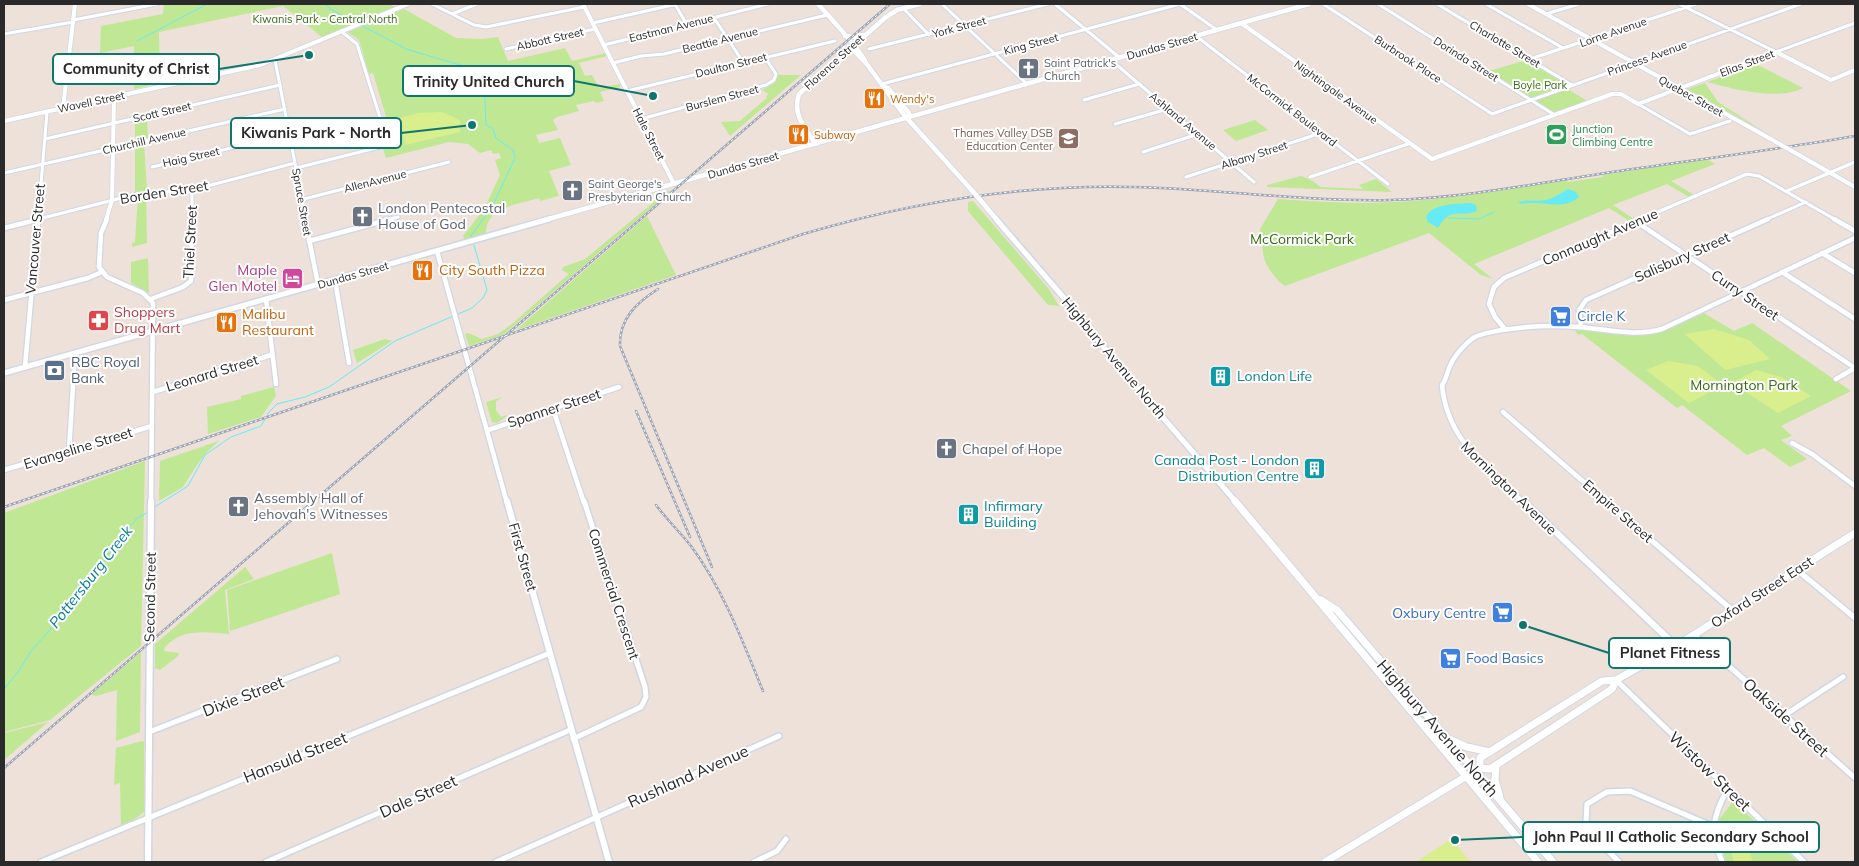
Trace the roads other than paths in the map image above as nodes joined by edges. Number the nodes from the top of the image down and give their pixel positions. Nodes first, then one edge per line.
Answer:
1 (75, 4) edge
2 (157, 4) edge
3 (408, 4) edge
4 (432, 4) edge
5 (477, 4) edge
6 (676, 4) edge
7 (768, 4) edge
8 (818, 4) edge
9 (920, 4) edge
10 (942, 4) edge
11 (1048, 4) edge
12 (1055, 4) edge
13 (1180, 4) edge
14 (1309, 4) edge
15 (1323, 4) edge
16 (1378, 4) edge
17 (1437, 4) edge
18 (1486, 4) edge
19 (1528, 4) edge
20 (1579, 4) edge
21 (1680, 4) edge
22 (1696, 4) edge
23 (1801, 4) edge
24 (584, 5) edge
25 (136, 6) edge
26 (1686, 7) junction
27 (903, 8) junction
28 (452, 14) junction
29 (1546, 14) junction
30 (827, 15) junction
31 (714, 18) junction
32 (73, 21) junction
33 (593, 23) junction
34 (1241, 23) junction
35 (1855, 23) edge
36 (687, 24) junction
37 (965, 26) junction
38 (596, 29) junction
39 (1730, 29) junction
40 (1085, 30) junction
41 (1217, 30) junction
42 (342, 32) junction
43 (865, 35) junction
44 (929, 35) junction
45 (4, 36) edge
46 (844, 36) junction
47 (1196, 36) junction
48 (728, 38) junction
49 (1591, 39) junction
50 (835, 41) dead end
51 (604, 45) junction
52 (853, 46) junction
53 (869, 48) dead end
54 (1563, 48) junction
55 (506, 49) dead end
56 (1776, 52) junction
57 (996, 54) junction
58 (764, 56) junction
59 (1120, 58) junction
60 (1530, 59) junction
61 (275, 60) junction
62 (1111, 60) junction
63 (743, 62) junction
64 (613, 63) junction
65 (1633, 63) junction
66 (1855, 70) edge
67 (1027, 84) junction
68 (1139, 84) junction
69 (280, 85) junction
70 (1572, 85) junction
71 (883, 86) junction
72 (1679, 89) junction
73 (627, 91) junction
74 (114, 97) junction
75 (1084, 100) dead end
76 (1531, 100) junction
77 (1638, 104) junction
78 (63, 108) junction
79 (285, 109) junction
80 (1168, 109) junction
81 (47, 112) junction
82 (1492, 114) joint
83 (1553, 114) junction
84 (909, 118) junction
85 (641, 119) junction
86 (4, 121) edge
87 (1730, 121) dead end
88 (113, 123) junction
89 (1115, 124) dead end
90 (1321, 133) junction
91 (289, 134) junction
92 (1198, 134) junction
93 (45, 139) junction
94 (816, 144) junction
95 (1408, 144) junction
96 (112, 148) junction
97 (1143, 152) dead end
98 (1357, 161) junction
99 (449, 162) dead end
100 (1855, 162) edge
101 (1231, 163) junction
102 (42, 164) junction
103 (295, 165) junction
104 (152, 167) dead end
105 (4, 173) edge
106 (1830, 173) junction
107 (1186, 177) dead end
108 (1310, 177) dead end
109 (1254, 182) dead end
110 (674, 184) junction
111 (1388, 184) dead end
112 (1855, 187) edge
113 (192, 190) junction
114 (1787, 191) junction
115 (112, 200) junction
116 (300, 200) junction
117 (1806, 202) junction
118 (398, 217) dead end
119 (36, 220) junction
120 (1635, 221) junction
121 (4, 228) edge
122 (1855, 231) edge
123 (1855, 238) edge
124 (309, 241) junction
125 (437, 251) junction
126 (1822, 253) junction
127 (1686, 256) junction
128 (102, 272) junction
129 (1782, 272) junction
130 (1855, 273) edge
131 (336, 280) junction
132 (318, 284) junction
133 (30, 292) junction
134 (1740, 292) junction
135 (151, 298) junction
136 (266, 299) junction
137 (4, 300) edge
138 (1855, 319) edge
139 (1581, 327) junction
140 (1505, 329) junction
141 (152, 332) junction
142 (74, 354) junction
143 (271, 355) junction
144 (349, 363) dead end
145 (25, 367) junction
146 (1855, 368) edge
147 (4, 373) edge
148 (1836, 379) dead end
149 (276, 384) dead end
150 (620, 387) dead end
151 (152, 392) junction
152 (553, 409) junction
153 (1503, 412) dead end
154 (152, 426) junction
155 (488, 430) junction
156 (1792, 444) dead end
157 (69, 451) junction
158 (4, 470) edge
159 (1855, 486) edge
160 (1855, 533) edge
161 (1796, 569) junction
162 (1319, 599) junction
163 (1732, 610) junction
164 (1855, 618) edge
165 (1694, 635) junction
166 (1676, 646) junction
167 (550, 653) junction
168 (337, 659) dead end
169 (1843, 676) dead end
170 (1616, 680) junction
171 (1785, 715) junction
172 (570, 730) junction
173 (149, 732) junction
174 (778, 736) dead end
175 (1445, 738) junction
176 (573, 739) junction
177 (1490, 752) junction
178 (1496, 765) junction
179 (1477, 769) junction
180 (1466, 776) junction
181 (1855, 778) edge
182 (1728, 788) junction
183 (1502, 802) junction
184 (148, 817) junction
185 (597, 817) junction
186 (1712, 826) junction
187 (786, 839) dead end
188 (41, 862) edge
189 (148, 862) edge
190 (266, 862) edge
191 (496, 862) edge
192 (609, 862) edge
193 (754, 862) edge
194 (1325, 862) edge
195 (1538, 862) edge
196 (1553, 862) edge
197 (1619, 862) edge
198 (1722, 862) edge
199 (1804, 862) edge

1 - 32 street
2 - 25 street
3 - 42 street, Wavell Street
4 - 28 street
5 - 28 street
6 - 33 street
6 - 36 street
7 - 31 street, Eastman Avenue
8 - 30 main road, Highbury Avenue North
9 - 27 main road, Florence Street
10 - 37 street
11 - 37 street, York Street
12 - 40 street
13 - 40 street, King Street
13 - 41 street
14 - 34 main road, Dundas Street
15 - 82 street, Burbrook Place
16 - 76 street, Dorinda Street
17 - 60 street, Charlotte Street
18 - 54 street
19 - 29 street, Quebec Street
20 - 29 street
21 - 26 street
22 - 26 street, Lorne Avenue
23 - 39 street, Princess Avenue
24 - 28 street
24 - 33 street, Hale Street
25 - 32 street
26 - 39 street
26 - 49 street, Lorne Avenue
27 - 43 main road, Florence Street
27 - 44 street
29 - 49 street, Quebec Street
30 - 46 main road, Highbury Avenue North
30 - 48 street, Beattie Avenue
31 - 36 street, Eastman Avenue
31 - 48 street
32 - 45 street
32 - 78 street
33 - 38 street, Hale Street
34 - 41 main road, Dundas Street
34 - 95 street, Nightingale Avenue
35 - 56 street, Elias Street
36 - 51 street, Eastman Avenue
37 - 44 street, York Street
37 - 57 street
38 - 51 street, Hale Street
38 - 55 street, Abbott Street
39 - 56 street
39 - 65 street, Princess Avenue
40 - 57 street, King Street
40 - 59 street
41 - 47 main road, Dundas Street
42 - 61 street, Wavell Street
42 - 103 street, Borden Street
43 - 46 main road
43 - 52 main road, Florence Street
44 - 53 street, York Street
46 - 52 main road, Highbury Avenue North
47 - 59 main road, Dundas Street
47 - 90 street, McCormick Boulevard
48 - 63 street
48 - 64 street, Beattie Avenue
49 - 54 street, Lorne Avenue
49 - 65 street, Quebec Street
50 - 58 street, Doulton Street
51 - 64 street, Hale Street
52 - 71 main road, Highbury Avenue North
52 - 94 main road, Florence Street
54 - 60 street, Lorne Avenue
56 - 66 street
56 - 72 street, Elias Street
57 - 67 street
57 - 71 street, King Street
58 - 63 street, Doulton Street
58 - 85 street, Burslem Street
59 - 62 main road, Dundas Street
60 - 70 street, Charlotte Street
61 - 69 street, Spruce Street
61 - 74 street, Wavell Street
62 - 67 main road, Dundas Street
62 - 68 street, Ashland Avenue
63 - 73 street, Doulton Street
64 - 73 street, Hale Street
65 - 70 street, Princess Avenue
65 - 72 street, Quebec Street
67 - 84 main road, Dundas Street
68 - 75 street
68 - 80 street, Ashland Avenue
69 - 79 street, Spruce Street
69 - 88 street, Scott Street
70 - 76 street, Princess Avenue
71 - 84 main road, Highbury Avenue North
72 - 77 street, Elias Street
72 - 106 street, Quebec Street, bridge
73 - 85 street, Hale Street
74 - 78 street, Wavell Street
74 - 88 street
76 - 82 street, Princess Avenue
76 - 83 street, Dorinda Street
77 - 83 street
77 - 87 street
78 - 81 street, Wavell Street
79 - 91 street, Spruce Street
79 - 96 street, Churchill Avenue
80 - 89 street
80 - 92 street, Ashland Avenue
81 - 86 street, Wavell Street
81 - 93 street, Vancouver Street
83 - 95 street, Nightingale Avenue
84 - 94 main road, Dundas Street
84 - 162 main road, Highbury Avenue North, bridge
85 - 110 street, Hale Street
88 - 93 street, Scott Street
88 - 96 street
90 - 98 street, McCormick Boulevard
90 - 101 street, Albany Street
91 - 103 street, Spruce Street
91 - 104 street, Haig Street
92 - 97 street
92 - 101 street, Ashland Avenue
93 - 102 street, Vancouver Street
94 - 110 main road, Dundas Street
95 - 98 street
96 - 102 street, Churchill Avenue
96 - 115 street
98 - 108 street
98 - 111 street, McCormick Boulevard
99 - 116 street, AllenAvenue
100 - 106 street
101 - 107 street, Albany Street
101 - 109 street, Ashland Avenue
102 - 105 street, Churchill Avenue
102 - 119 street, Vancouver Street
103 - 113 street, Borden Street
103 - 116 street, Spruce Street
106 - 112 street, Quebec Street
106 - 114 street
110 - 125 main road, Dundas Street
113 - 115 street, Borden Street
113 - 135 street, Thiel Street
114 - 117 street
114 - 120 street, Connaught Avenue
115 - 119 street, Borden Street
115 - 128 street
116 - 124 street, Spruce Street
117 - 122 street
117 - 127 street, Salisbury Street
118 - 124 street
119 - 121 street, Borden Street
119 - 133 street, Vancouver Street
120 - 127 street, Curry Street
120 - 140 street, Connaught Avenue
123 - 126 street, Mornington Avenue
124 - 132 street, Spruce Street
125 - 131 main road, Dundas Street
125 - 155 street, First Street
126 - 129 street, Mornington Avenue
126 - 130 street
127 - 134 street, Curry Street
127 - 139 street, Salisbury Street
128 - 133 street
128 - 135 street
129 - 134 street, Mornington Avenue
129 - 138 street
131 - 132 main road, Dundas Street
131 - 144 street
132 - 136 main road, Dundas Street
133 - 137 street
133 - 145 street, Vancouver Street
134 - 139 street, Mornington Avenue
134 - 146 street, Curry Street
135 - 141 street, Second Street
136 - 141 main road, Dundas Street
136 - 143 street
139 - 140 street, Mornington Avenue
140 - 166 street, Mornington Avenue
141 - 142 main road, Dundas Street
141 - 151 street, Second Street
142 - 145 main road, Dundas Street
142 - 157 street
143 - 149 street
143 - 151 street, Leonard Street
145 - 147 main road, Dundas Street
146 - 148 street
150 - 152 street, Spanner Street
151 - 154 street, Second Street
152 - 155 street, Spanner Street
152 - 176 street, Commercial Crescent
153 - 163 street, Empire Street
154 - 157 street, Evangeline Street
154 - 173 street, Second Street
155 - 167 street, First Street
156 - 159 street
157 - 158 street, Evangeline Street
160 - 161 main road, Oxford Street East
161 - 163 main road, Oxford Street East
161 - 164 street
162 - 175 main road, Highbury Avenue North
162 - 180 main road, Highbury Avenue North
163 - 165 main road, Oxford Street East
165 - 166 main road, Oxford Street East
165 - 171 street, Oakside Street
166 - 170 main road, Oxford Street East
167 - 172 street, First Street
167 - 184 street, Hansuld Street
168 - 173 street, Dixie Street
169 - 171 street
170 - 177 main road, Oxford Street East
170 - 178 main road, Oxford Street East
170 - 182 street, Wistow Street
171 - 181 street, Oakside Street
172 - 176 street, First Street
172 - 190 street, Dale Street
173 - 184 street, Second Street
174 - 185 street, Rushland Avenue
175 - 177 main road
175 - 179 main road, Highbury Avenue North
176 - 185 street, First Street
177 - 179 main road, Oxford Street East
178 - 179 main road, Oxford Street East
178 - 183 main road
179 - 180 main road, Oxford Street East
179 - 183 main road, Highbury Avenue North
180 - 194 main road, Oxford Street East
180 - 195 main road, Highbury Avenue North
182 - 186 street
182 - 199 street, Wistow Street
183 - 196 main road, Highbury Avenue North
184 - 188 street, Hansuld Street
184 - 189 street, Second Street
185 - 191 street, Rushland Avenue
185 - 192 street, First Street
186 - 197 street
186 - 198 street
187 - 193 street

